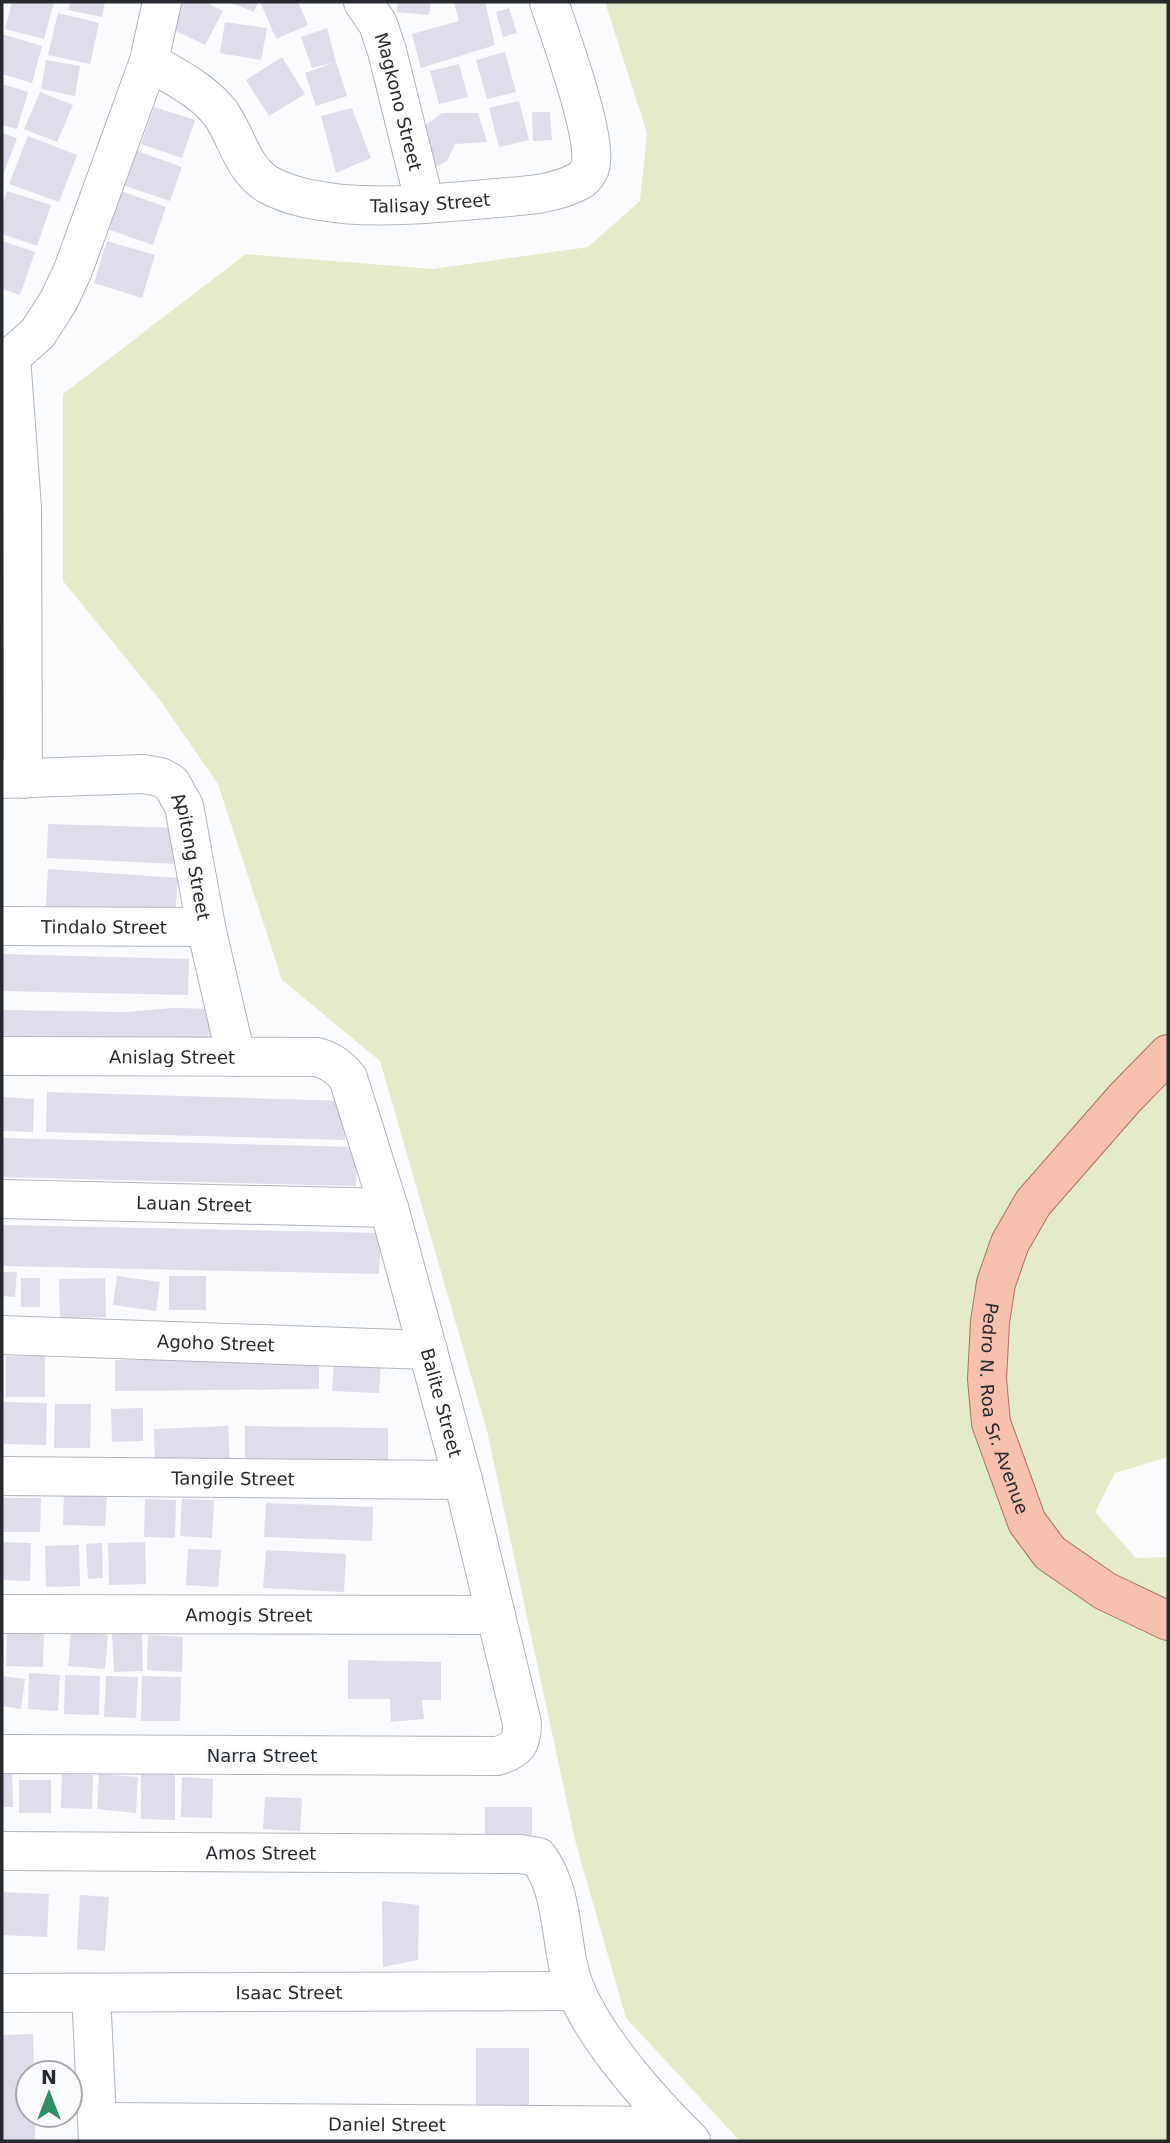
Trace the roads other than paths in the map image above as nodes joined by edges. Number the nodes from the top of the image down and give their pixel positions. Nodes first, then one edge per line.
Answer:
1 (162, 2) edge
2 (363, 2) edge
3 (548, 2) edge
4 (149, 61) junction
5 (425, 204) junction
6 (6, 357) edge
7 (12, 508) edge
8 (12, 648) edge
9 (12, 779) edge
10 (2, 926) edge
11 (206, 927) junction
12 (1168, 1054) edge
13 (2, 1056) edge
14 (236, 1057) junction
15 (340, 1068) joint
16 (2, 1199) edge
17 (388, 1208) junction
18 (2, 1335) edge
19 (428, 1350) junction
20 (2, 1476) edge
21 (463, 1480) junction
22 (2, 1614) edge
23 (496, 1615) junction
24 (1168, 1621) edge
25 (518, 1745) joint
26 (2, 1754) edge
27 (2, 1851) edge
28 (576, 1991) junction
29 (2, 1993) edge
30 (91, 1993) junction
31 (98, 2132) edge
32 (683, 2134) edge

1 - 4 street
2 - 5 street, Magkono Street
3 - 5 street, Talisay Street
4 - 5 street, Talisay Street
4 - 6 street
6 - 7 street
7 - 8 street
8 - 9 street
9 - 11 street, Apitong Street
10 - 11 street, Tindalo Street
11 - 14 street, Apitong Street
12 - 24 main road, Pedro N. Roa Sr. Avenue
13 - 14 street, Anislag Street
14 - 15 street, Anislag Street
15 - 17 street, Balite Street
16 - 17 street, Lauan Street
17 - 19 street, Balite Street
18 - 19 street, Agoho Street
19 - 21 street, Balite Street
20 - 21 street, Tangile Street
21 - 23 street, Balite Street
22 - 23 street, Amogis Street
23 - 25 street, Balite Street
25 - 26 street, Narra Street
27 - 28 street, Amos Street
28 - 30 street, Isaac Street
28 - 32 street
29 - 30 street, Isaac Street
30 - 31 street
31 - 32 street, Daniel Street

